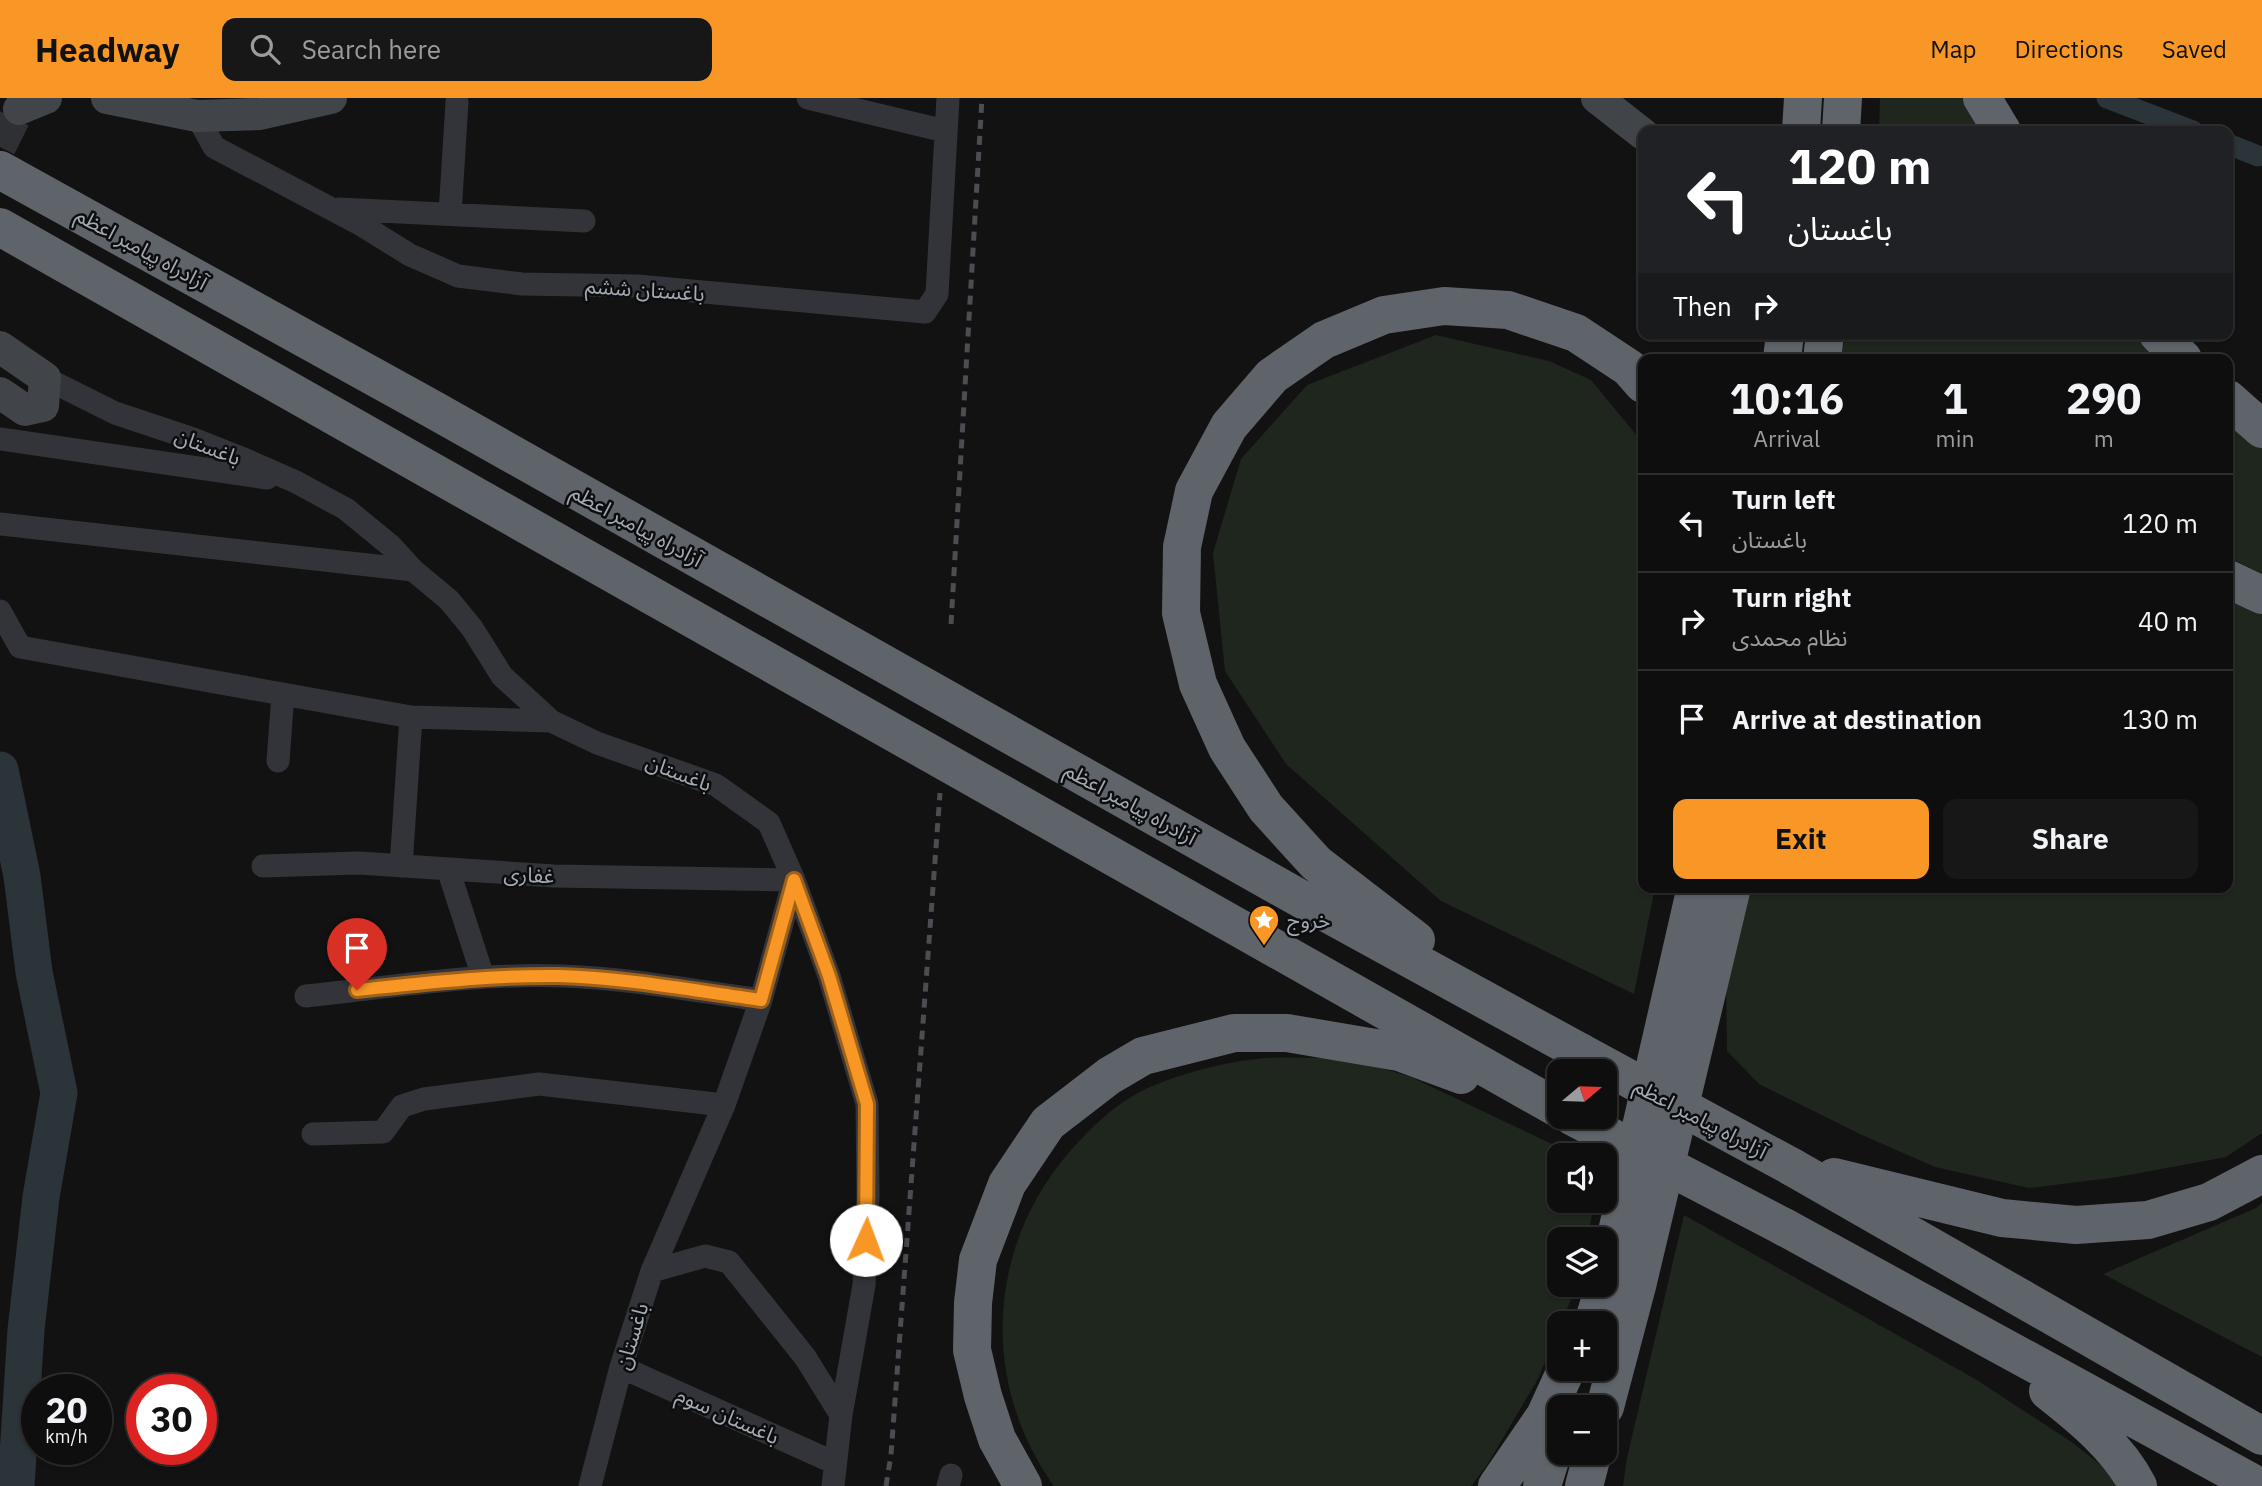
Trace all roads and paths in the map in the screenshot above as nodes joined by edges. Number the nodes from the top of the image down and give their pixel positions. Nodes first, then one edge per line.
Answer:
1 (107, 98) edge
2 (331, 98) edge
3 (808, 98) edge
4 (948, 98) edge
5 (1597, 98) edge
6 (1803, 98) edge
7 (1843, 98) edge
8 (457, 102) dead end
9 (185, 108) edge
10 (1801, 126) edge
11 (1841, 126) edge
12 (1638, 130) edge
13 (945, 131) junction
14 (0, 170) edge
15 (331, 209) junction
16 (450, 214) junction
17 (584, 221) dead end
18 (0, 227) edge
19 (2164, 340) edge
20 (0, 347) edge
21 (2178, 354) edge
22 (45, 378) junction
23 (1638, 378) edge
24 (0, 393) edge
25 (2233, 403) edge
26 (2262, 429) edge
27 (0, 439) edge
28 (296, 482) junction
29 (0, 524) edge
30 (413, 570) junction
31 (2233, 581) edge
32 (2262, 595) edge
33 (0, 611) edge
34 (283, 694) junction
35 (411, 717) junction
36 (551, 721) junction
37 (278, 761) dead end
38 (263, 866) dead end
39 (401, 866) junction
40 (448, 869) junction
41 (794, 880) junction
42 (1722, 893) edge
43 (1722, 893) edge
44 (483, 977) junction
45 (306, 996) dead end
46 (761, 1000) junction
47 (1539, 1030) junction
48 (1547, 1103) edge
49 (724, 1105) junction
50 (1547, 1106) edge
51 (1596, 1129) edge
52 (313, 1134) dead end
53 (1793, 1167) junction
54 (2262, 1174) edge
55 (1617, 1244) edge
56 (652, 1270) junction
57 (1972, 1330) junction
58 (621, 1367) junction
59 (1560, 1381) edge
60 (1608, 1395) edge
61 (841, 1415) junction
62 (2262, 1436) edge
63 (835, 1463) junction
64 (1548, 1465) edge
65 (1590, 1465) edge
66 (1599, 1465) edge
67 (590, 1486) edge
68 (834, 1486) edge
69 (948, 1486) edge
70 (954, 1486) edge
71 (1023, 1486) edge
72 (1497, 1486) edge
73 (1542, 1486) edge
74 (1584, 1486) edge
75 (1598, 1486) edge
76 (2138, 1486) edge
77 (2258, 1486) edge

1 - 9 street
2 - 9 street
3 - 13 street
4 - 13 street, باغستان ششم
5 - 12 street
6 - 10 highway
7 - 11 highway
8 - 16 street
9 - 15 street, باغستان ششم
13 - 15 street, باغستان ششم
14 - 47 highway, آزادراه پیامبر اعظم
15 - 16 street
16 - 17 street
18 - 48 highway
19 - 21 highway
20 - 22 street
22 - 24 street
22 - 28 street, باغستان
23 - 47 highway
25 - 26 highway
27 - 28 street
28 - 30 street, باغستان
29 - 30 street
30 - 36 street, باغستان
31 - 32 highway
33 - 34 street
34 - 35 street
34 - 37 street
35 - 36 street
35 - 39 street
36 - 41 street, باغستان
38 - 39 street, غفاری
39 - 40 street, غفاری
40 - 41 street, غفاری
40 - 44 street
41 - 46 street, باغستان
41 - 61 street
42 - 55 highway
43 - 60 highway
44 - 45 street
44 - 46 street
46 - 49 street, باغستان
47 - 53 highway, آزادراه پیامبر اعظم, bridge
49 - 52 street
49 - 56 street, باغستان
50 - 71 highway
51 - 57 highway, bridge
53 - 54 highway
53 - 62 highway, آزادراه پیامبر اعظم
56 - 58 street, باغستان
56 - 61 street
57 - 76 highway
57 - 77 highway
58 - 63 street, باغستان سوم
58 - 67 street, باغستان
59 - 72 highway
61 - 63 street
63 - 68 street
64 - 73 highway
65 - 74 highway
66 - 75 highway
69 - 70 street

